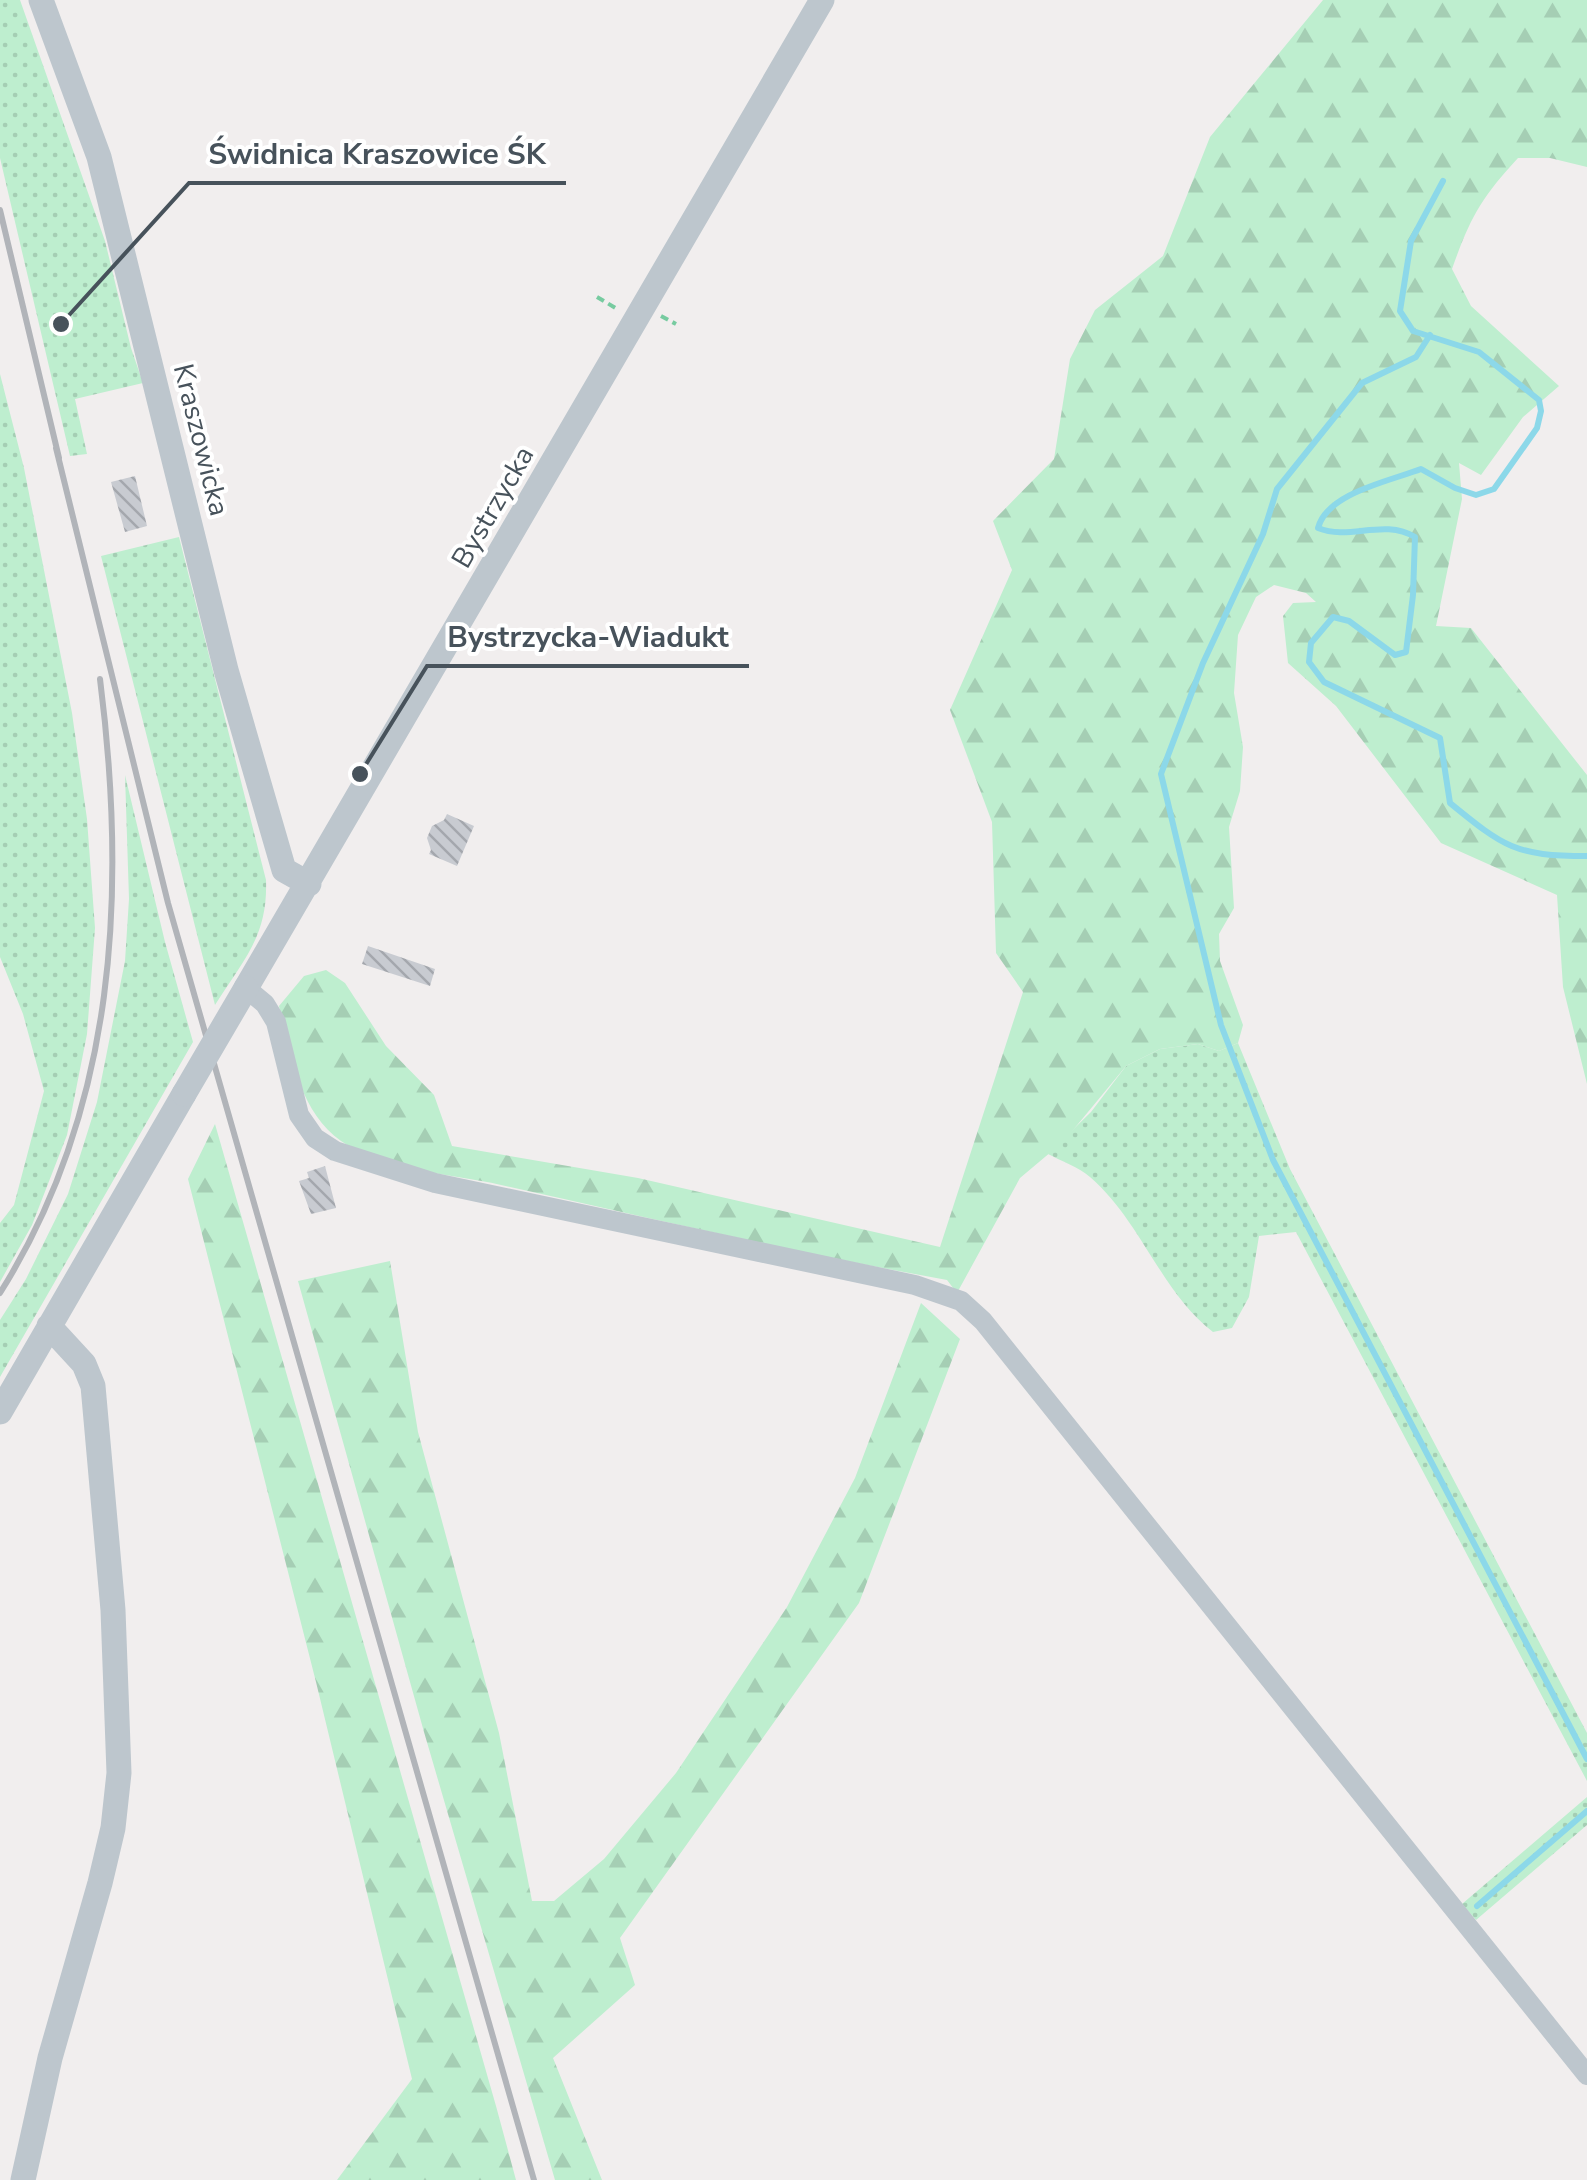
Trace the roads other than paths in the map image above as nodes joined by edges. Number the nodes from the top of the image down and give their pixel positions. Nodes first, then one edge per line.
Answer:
1 (40, 0) edge
2 (822, 0) edge
3 (309, 884) junction
4 (246, 988) junction
5 (49, 1326) junction
6 (0, 1412) edge
7 (1587, 2075) edge
8 (23, 2180) edge

1 - 3 street, Kraszowicka
2 - 3 street, Bystrzycka
3 - 4 street, Bystrzycka
4 - 5 street, Bystrzycka, bridge
4 - 7 street
5 - 6 street, Bystrzycka
5 - 8 street

